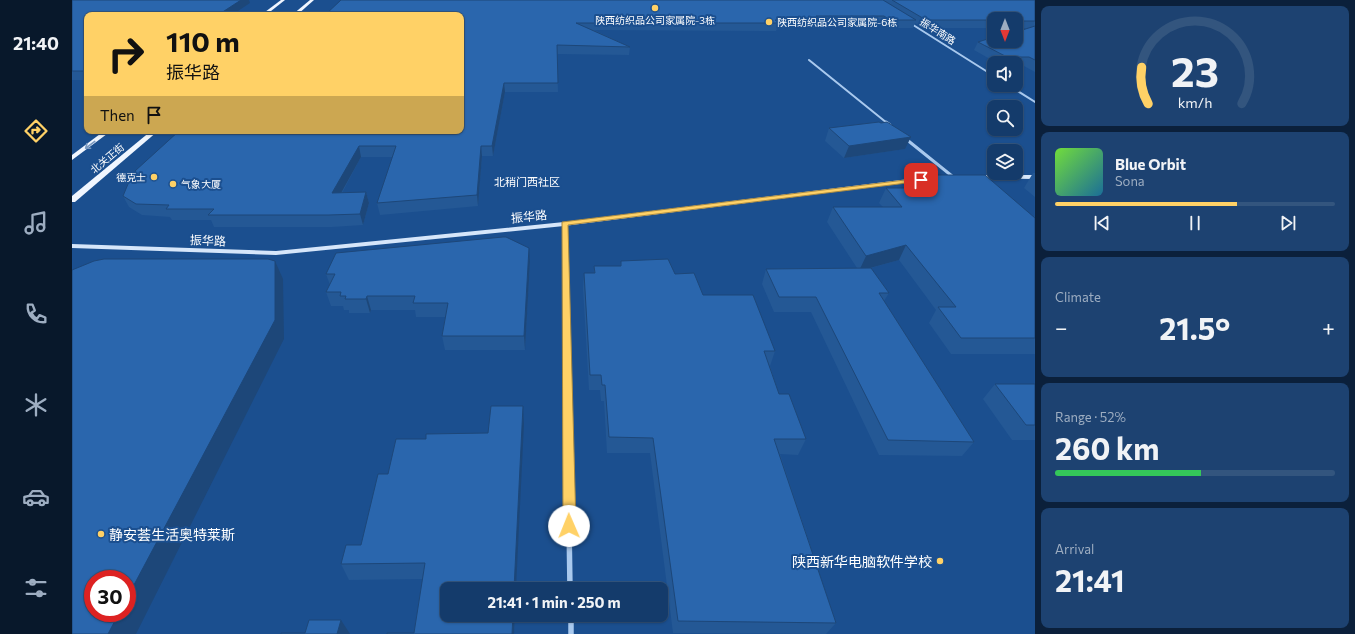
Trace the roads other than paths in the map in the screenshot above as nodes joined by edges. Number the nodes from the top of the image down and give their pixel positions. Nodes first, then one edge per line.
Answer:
1 (283, 0) edge
2 (312, 0) edge
3 (267, 12) edge
4 (298, 12) edge
5 (907, 21) edge
6 (809, 60) dead end
7 (987, 72) edge
8 (1019, 92) edge
9 (1035, 102) edge
10 (890, 126) edge
11 (104, 134) edge
12 (151, 134) edge
13 (902, 136) edge
14 (72, 158) edge
15 (952, 176) junction
16 (960, 176) edge
17 (967, 176) edge
18 (944, 177) edge
19 (982, 177) junction
20 (1035, 177) edge
21 (936, 178) edge
22 (988, 182) edge
23 (72, 200) edge
24 (564, 224) junction
25 (72, 246) edge
26 (570, 582) edge
27 (571, 622) edge
28 (571, 634) edge

1 - 3 main road
2 - 4 main road
5 - 7 street, 振华南路
6 - 10 street
8 - 9 street
11 -> 14 main road, 北关正街
12 - 23 main road, 北关正街
13 - 15 street
15 - 16 street
15 - 18 street
17 - 19 street
19 - 20 street
19 - 22 street
21 - 24 street, 振华路
24 - 25 street, 振华路
24 - 26 street
27 - 28 street

